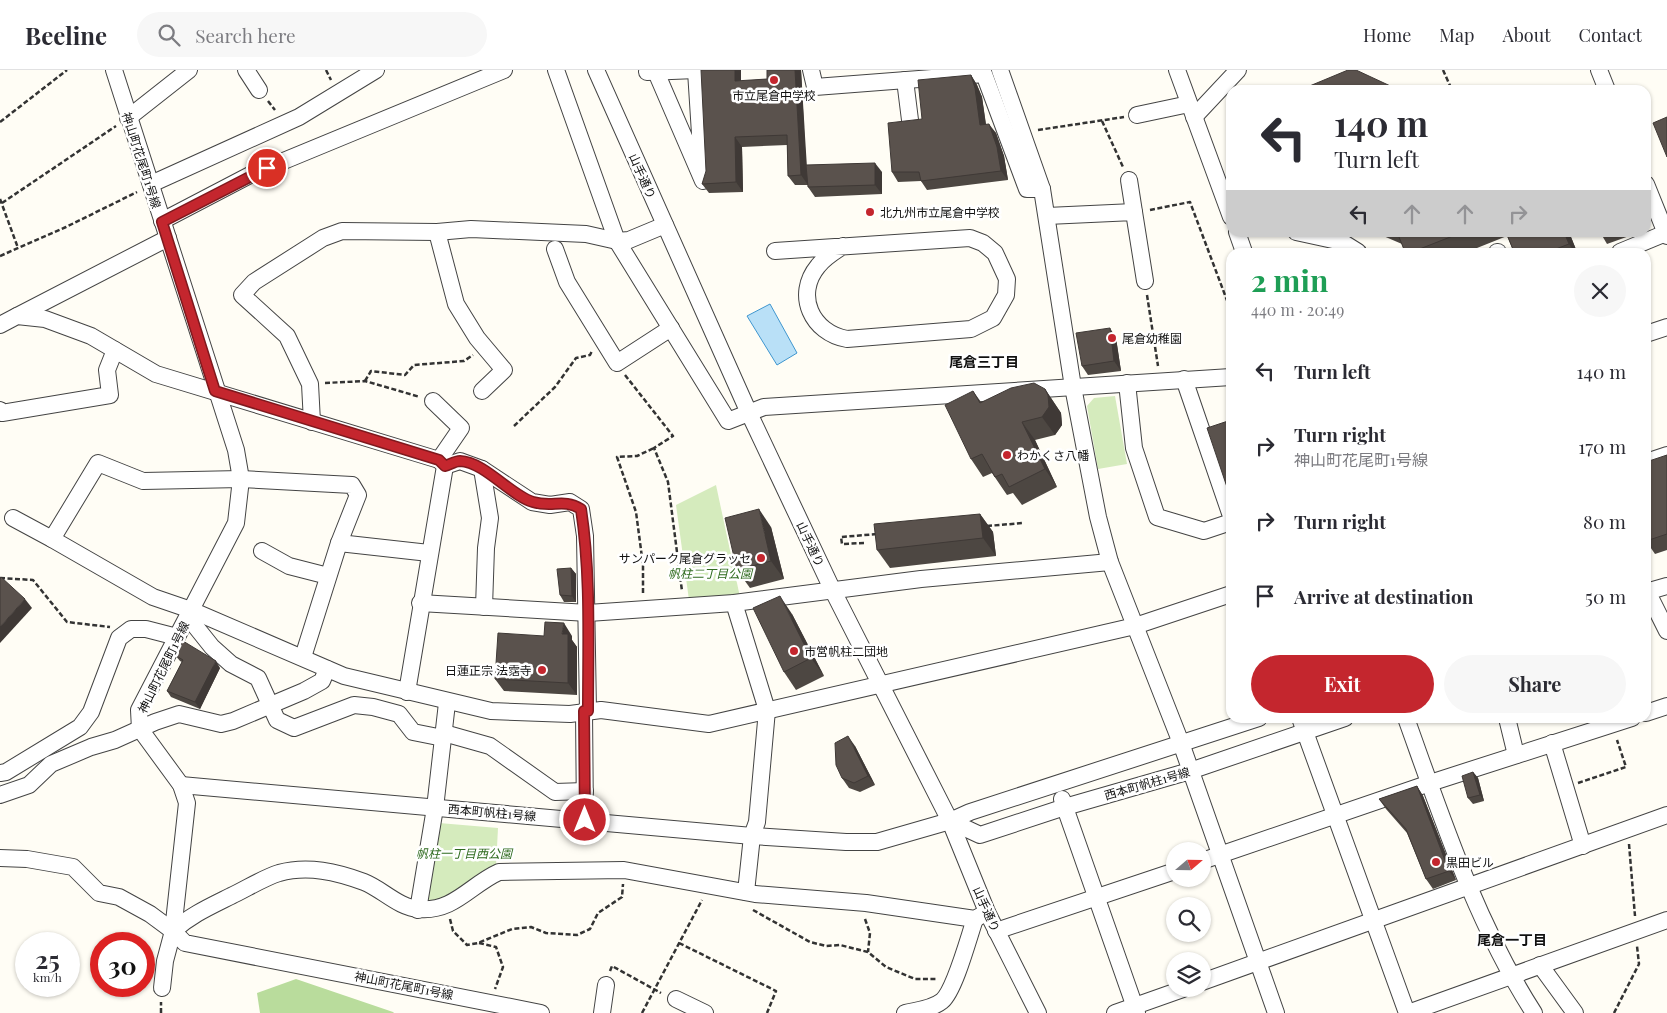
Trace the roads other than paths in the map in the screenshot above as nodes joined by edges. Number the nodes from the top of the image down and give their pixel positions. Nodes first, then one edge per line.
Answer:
1 (114, 70) edge
2 (189, 70) edge
3 (246, 70) edge
4 (376, 70) edge
5 (504, 70) edge
6 (556, 70) edge
7 (596, 70) edge
8 (810, 70) edge
9 (1000, 70) edge
10 (1177, 70) edge
11 (1238, 70) edge
12 (1599, 70) edge
13 (651, 71) edge
14 (696, 71) edge
15 (906, 80) junction
16 (1606, 85) edge
17 (259, 90) road end
18 (1192, 111) junction
19 (1137, 115) road end
20 (128, 118) junction
21 (910, 120) edge
22 (1129, 180) road end
23 (151, 184) junction
24 (1042, 189) junction
25 (1651, 197) edge
26 (1226, 203) edge
27 (1134, 212) junction
28 (1046, 216) junction
29 (162, 222) junction
30 (665, 225) junction
31 (437, 232) junction
32 (1666, 235) edge
33 (1319, 237) edge
34 (168, 238) junction
35 (616, 241) junction
36 (843, 246) junction
37 (1352, 248) edge
38 (1631, 248) edge
39 (554, 249) dead end
40 (775, 251) dead end
41 (1145, 281) road end
42 (17, 316) junction
43 (0, 325) edge
44 (1667, 327) edge
45 (671, 328) junction
46 (1651, 332) edge
47 (115, 350) junction
48 (1226, 376) edge
49 (1184, 379) junction
50 (1127, 383) junction
51 (1073, 387) junction
52 (215, 391) junction
53 (482, 391) dead end
54 (433, 402) road end
55 (0, 410) edge
56 (749, 413) junction
57 (312, 422) junction
58 (1667, 455) edge
59 (1651, 460) edge
60 (442, 463) junction
61 (482, 469) junction
62 (241, 479) junction
63 (1226, 501) edge
64 (13, 518) dead end
65 (1226, 524) edge
66 (52, 539) junction
67 (339, 543) junction
68 (262, 551) dead end
69 (429, 553) junction
70 (1110, 562) junction
71 (328, 576) junction
72 (1667, 586) edge
73 (1651, 590) edge
74 (833, 591) junction
75 (1226, 596) edge
76 (1651, 600) edge
77 (734, 602) junction
78 (420, 603) junction
79 (484, 607) junction
80 (588, 613) junction
81 (190, 614) junction
82 (1658, 615) edge
83 (1135, 626) junction
84 (1667, 631) edge
85 (177, 637) junction
86 (302, 657) junction
87 (327, 669) junction
88 (881, 685) junction
89 (407, 692) junction
90 (447, 702) junction
91 (269, 704) junction
92 (1667, 706) edge
93 (767, 710) junction
94 (586, 711) junction
95 (1651, 711) edge
96 (1243, 723) edge
97 (1408, 723) edge
98 (1508, 723) edge
99 (1615, 723) edge
100 (1303, 724) edge
101 (140, 729) junction
102 (444, 736) junction
103 (1181, 743) junction
104 (1552, 744) junction
105 (1516, 755) junction
106 (1190, 771) junction
107 (0, 773) edge
108 (1430, 783) junction
109 (181, 785) junction
110 (1058, 785) junction
111 (585, 791) junction
112 (0, 795) edge
113 (1065, 807) junction
114 (435, 808) junction
115 (1667, 815) edge
116 (1337, 816) junction
117 (585, 820) junction
118 (950, 822) junction
119 (752, 836) junction
120 (1582, 846) junction
121 (1220, 856) junction
122 (0, 858) edge
123 (1211, 858) edge
124 (1166, 874) edge
125 (1470, 887) junction
126 (750, 893) junction
127 (1096, 897) junction
128 (418, 910) junction
129 (981, 915) junction
130 (1667, 920) edge
131 (1375, 921) junction
132 (172, 931) junction
133 (996, 931) junction
134 (1257, 963) junction
135 (1540, 965) junction
136 (1510, 975) junction
137 (1211, 979) edge
138 (606, 985) dead end
139 (162, 988) dead end
140 (1166, 996) edge
141 (676, 999) road end
142 (1135, 1009) edge
143 (540, 1013) edge
144 (602, 1013) edge
145 (705, 1013) edge
146 (906, 1013) edge
147 (1038, 1013) edge
148 (1116, 1013) edge
149 (1276, 1013) edge
150 (1407, 1013) edge
151 (1534, 1013) edge
152 (1575, 1013) edge

1 - 20 street, 神山町花尾町1号線
2 - 20 street
3 - 17 street
4 - 23 street
5 - 29 street
6 - 35 street
7 - 30 street, 山手通り
8 - 15 street
9 - 24 street
10 - 18 street
11 - 18 street
12 - 16 street
13 - 14 street
13 - 14 street
15 - 21 street
15 - 24 street
18 - 19 street
18 - 26 street
20 - 23 street, 神山町花尾町1号線
22 - 27 street
23 - 29 street, 神山町花尾町1号線
24 - 28 street
25 - 32 street
27 - 28 street
27 - 41 street
28 - 51 street
29 - 34 street, 神山町花尾町1号線
30 - 35 street
30 - 56 street, 山手通り
31 - 35 street
31 - 53 street
31 - 57 street
32 - 38 street
33 - 37 street
34 - 42 street
34 - 52 street, 神山町花尾町1号線
35 - 45 street
36 - 36 street
36 - 40 street
39 - 45 street
42 - 43 street
42 - 47 street
44 - 46 street
45 - 56 street
47 - 52 street
47 - 55 street
48 - 49 street
49 - 50 street
49 - 63 street
50 - 51 street
50 - 65 street
51 - 56 street
51 - 70 street
52 - 57 street
52 - 62 street, 神山町花尾町1号線
54 - 60 street
56 - 74 street, 山手通り
57 - 60 street
58 - 59 street
60 - 61 street
60 - 69 street
61 - 79 street
61 - 80 street
62 - 66 street
62 - 67 street
62 - 81 street, 神山町花尾町1号線
64 - 66 street
66 - 81 street
67 - 69 street
67 - 71 street
68 - 71 street
69 - 78 street
70 - 74 street
70 - 83 street
71 - 86 street
72 - 73 street
74 - 77 street
74 - 88 street, 山手通り
75 - 83 street
76 - 82 street
77 - 80 street
77 - 93 street
78 - 79 street
78 - 89 street
79 - 80 street
80 - 94 street
81 - 85 street, 神山町花尾町1号線
81 - 86 street
81 - 91 street
82 - 84 street
83 - 88 street
83 - 103 street
85 - 101 street, 神山町花尾町1号線
85 - 107 street
86 - 87 street
87 - 89 street
87 - 91 street
88 - 93 street
88 - 118 street, 山手通り
89 - 90 street
90 - 94 street
90 - 102 street
91 - 101 street
91 - 102 street
92 - 95 street
93 - 94 street
93 - 119 street
94 - 111 street
96 - 103 street, 西本町帆柱1号線
97 - 108 street
98 - 105 street
99 - 104 street
100 - 106 street, 西本町帆柱1号線
100 - 116 street
101 - 109 street, 神山町花尾町1号線
101 - 112 street
102 - 111 street
102 - 114 street
103 - 106 street
103 - 110 street, 西本町帆柱1号線
104 - 105 street
104 - 120 street
105 - 108 street
106 - 113 street, 西本町帆柱1号線
106 - 121 street
108 - 116 street
108 - 125 street
109 - 114 street, 西本町帆柱1号線
109 - 132 street, 神山町花尾町1号線
110 - 113 street
110 - 118 street, 西本町帆柱1号線
111 - 117 street
113 - 118 street, 西本町帆柱1号線
113 - 127 street
114 - 117 street, 西本町帆柱1号線
114 - 128 street
115 - 120 street
116 - 121 street
116 - 131 street
117 - 119 street, 西本町帆柱1号線
118 - 119 street, 西本町帆柱1号線
118 - 129 street, 山手通り
119 - 126 street
120 - 125 street
121 - 123 street
121 - 134 street
122 - 132 street
124 - 127 street
125 - 131 street
125 - 136 street
126 - 128 street
126 - 129 street
127 - 133 street
127 - 142 street
128 - 132 street
129 - 133 street, 山手通り
129 - 146 street
130 - 135 street
131 - 134 street
131 - 150 street
132 - 139 street
132 - 143 street, 神山町花尾町1号線
133 - 147 street, 山手通り
134 - 137 street
134 - 149 street
135 - 136 street
135 - 152 street
136 - 150 street
136 - 151 street
138 - 144 street
140 - 142 street
141 - 145 street
142 - 148 street

